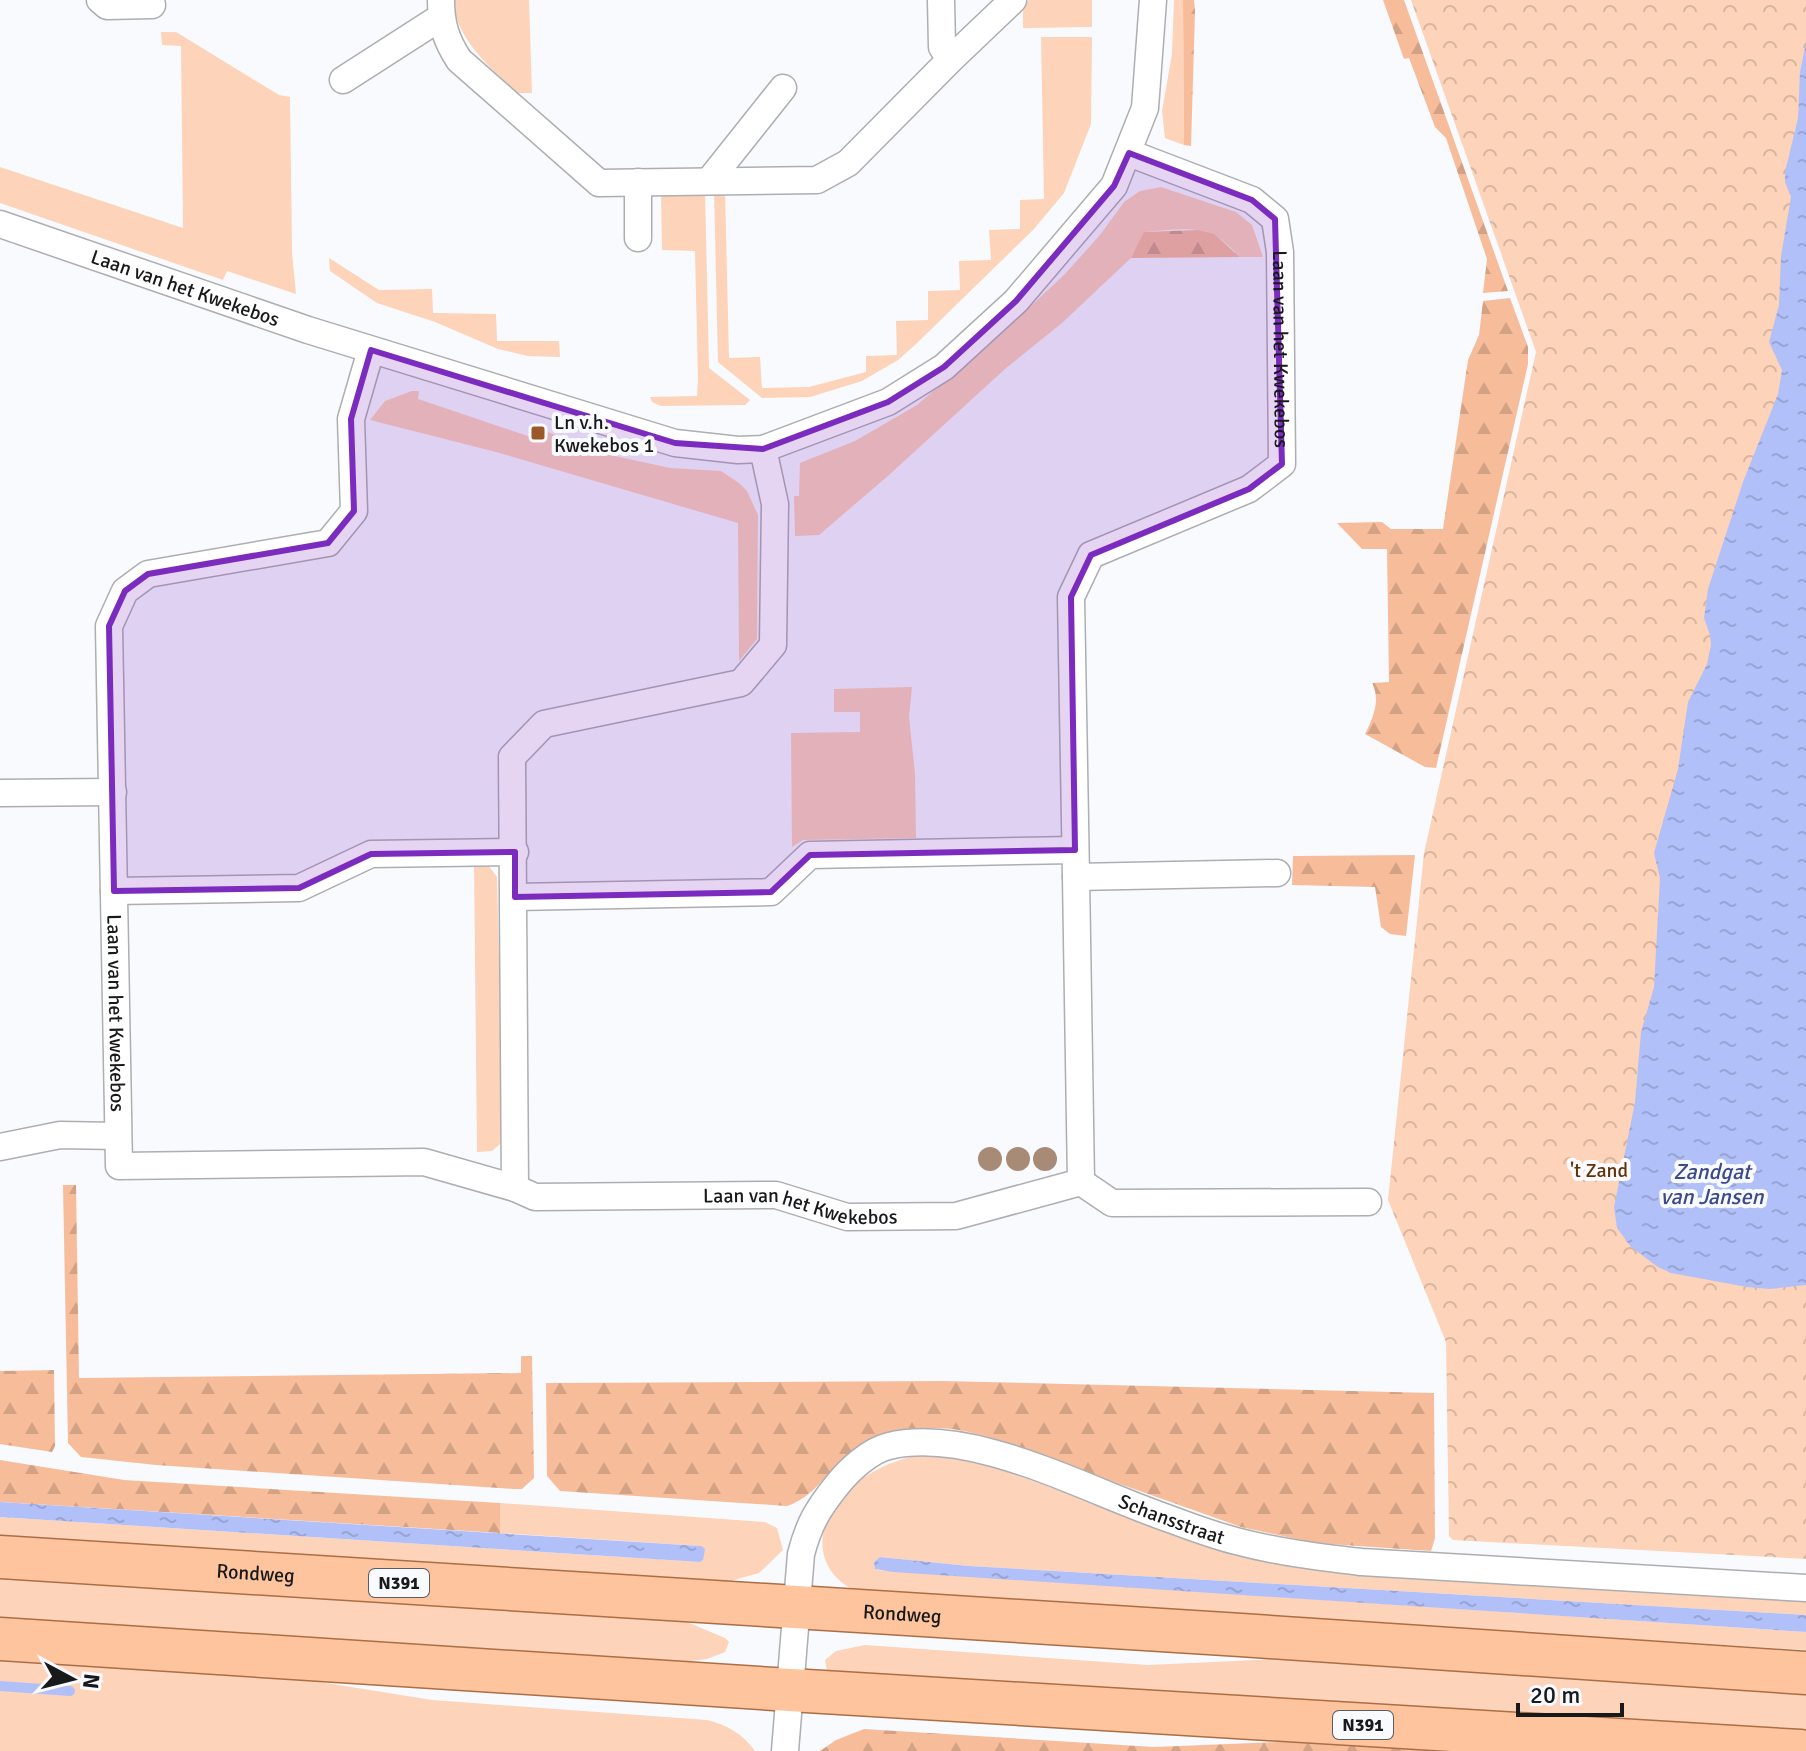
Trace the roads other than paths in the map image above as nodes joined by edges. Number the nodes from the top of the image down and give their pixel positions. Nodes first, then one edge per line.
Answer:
1 (100, 0) edge
2 (941, 0) edge
3 (1013, 0) edge
4 (1153, 0) edge
5 (152, 5) dead end
6 (441, 9) edge
7 (950, 60) junction
8 (343, 80) dead end
9 (783, 88) dead end
10 (1129, 153) junction
11 (709, 181) junction
12 (638, 182) junction
13 (0, 224) edge
14 (638, 238) dead end
15 (371, 350) junction
16 (763, 449) junction
17 (113, 792) junction
18 (0, 793) edge
19 (1075, 850) junction
20 (515, 852) junction
21 (1277, 873) dead end
22 (1076, 877) junction
23 (114, 891) junction
24 (515, 897) junction
25 (117, 1136) junction
26 (0, 1147) edge
27 (1081, 1182) junction
28 (515, 1188) junction
29 (1368, 1202) dead end
30 (0, 1557) edge
31 (1806, 1588) edge
32 (797, 1608) junction
33 (0, 1639) edge
34 (1806, 1673) edge
35 (790, 1690) junction
36 (785, 1751) edge
37 (1800, 1751) edge

1 - 5 street
2 - 7 street
3 - 7 street
4 - 10 street, Laan van het Kwekebos
6 - 8 street
6 - 12 street
7 - 11 street
9 - 11 street
10 - 16 street, Laan van het Kwekebos
10 - 19 street, Laan van het Kwekebos
11 - 12 street
12 - 14 street
13 - 15 street, Laan van het Kwekebos
15 - 16 street, Laan van het Kwekebos
15 - 17 street, Laan van het Kwekebos
16 - 20 street
17 - 18 street
17 - 23 street, Laan van het Kwekebos
19 - 22 street, Laan van het Kwekebos
19 - 24 street
20 - 23 street, Laan van het Kwekebos
20 - 24 street
21 - 22 street
22 - 27 street, Laan van het Kwekebos
23 - 25 street, Laan van het Kwekebos
24 - 28 street
25 - 26 street, Laan van het Kwekebos
25 - 28 street, Laan van het Kwekebos
27 - 28 street, Laan van het Kwekebos
27 - 29 street
30 - 32 main road, Rondweg / N391
31 - 32 street, Schansstraat
32 - 34 main road, Rondweg / N391
32 - 35 street, Schansstraat
33 - 35 main road, N391
35 - 36 street, Schansstraat
35 - 37 main road, N391

